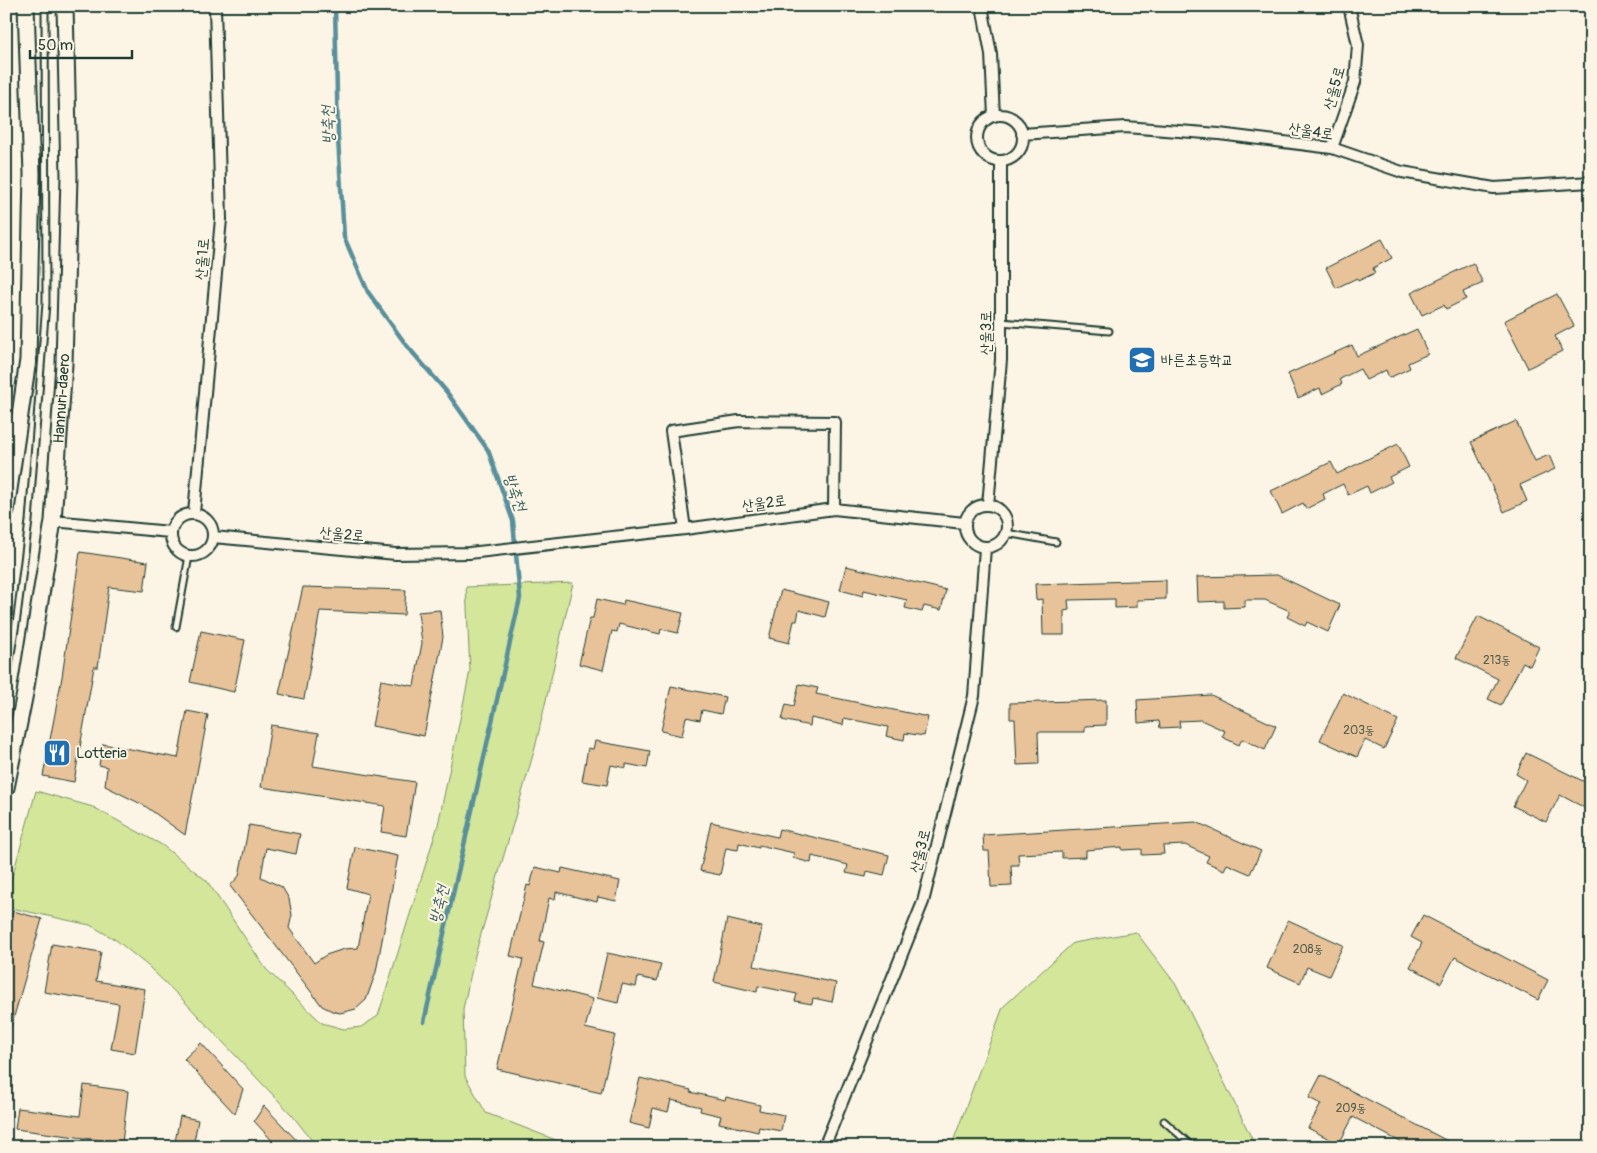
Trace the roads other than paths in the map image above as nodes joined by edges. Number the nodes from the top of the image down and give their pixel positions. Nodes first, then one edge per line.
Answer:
1 (26, 6) edge
2 (45, 6) edge
3 (65, 6) edge
4 (215, 6) edge
5 (982, 6) edge
6 (1348, 6) edge
7 (994, 116) junction
8 (1022, 134) junction
9 (1332, 148) junction
10 (1001, 161) junction
11 (1591, 182) edge
12 (1001, 322) junction
13 (1109, 331) dead end
14 (988, 505) junction
15 (834, 508) junction
16 (6, 510) edge
17 (194, 513) junction
18 (53, 521) junction
19 (964, 523) junction
20 (685, 530) junction
21 (170, 532) junction
22 (1006, 533) junction
23 (213, 537) junction
24 (1056, 542) dead end
25 (985, 548) junction
26 (189, 556) junction
27 (176, 627) dead end
28 (6, 685) edge
29 (6, 788) edge
30 (1164, 1121) dead end
31 (824, 1147) edge
32 (1193, 1147) edge

1 - 16 street
2 - 28 lane
3 - 18 street, Hannuri-daero
4 - 17 street, 산울1로
5 - 7 street
6 - 9 street, 산울5로
7 - 8 street
7 - 10 street
8 - 9 street, 산울4로
8 - 10 street
9 - 11 street, 산울4로
10 - 12 street, 산울3로
12 - 13 lane
12 - 14 street, 산울3로
14 - 19 street
14 - 22 street
15 - 19 street, 산울2로
15 - 20 street, 산울2로
15 - 20 street
17 - 21 street
17 - 23 street
18 - 21 street
18 - 29 street, Hannuri-daero
19 - 25 street
20 - 23 street, 산울2로
21 - 26 street
22 - 24 lane
22 - 25 street
23 - 26 street
25 - 31 street, 산울3로
26 - 27 lane
30 - 32 lane

